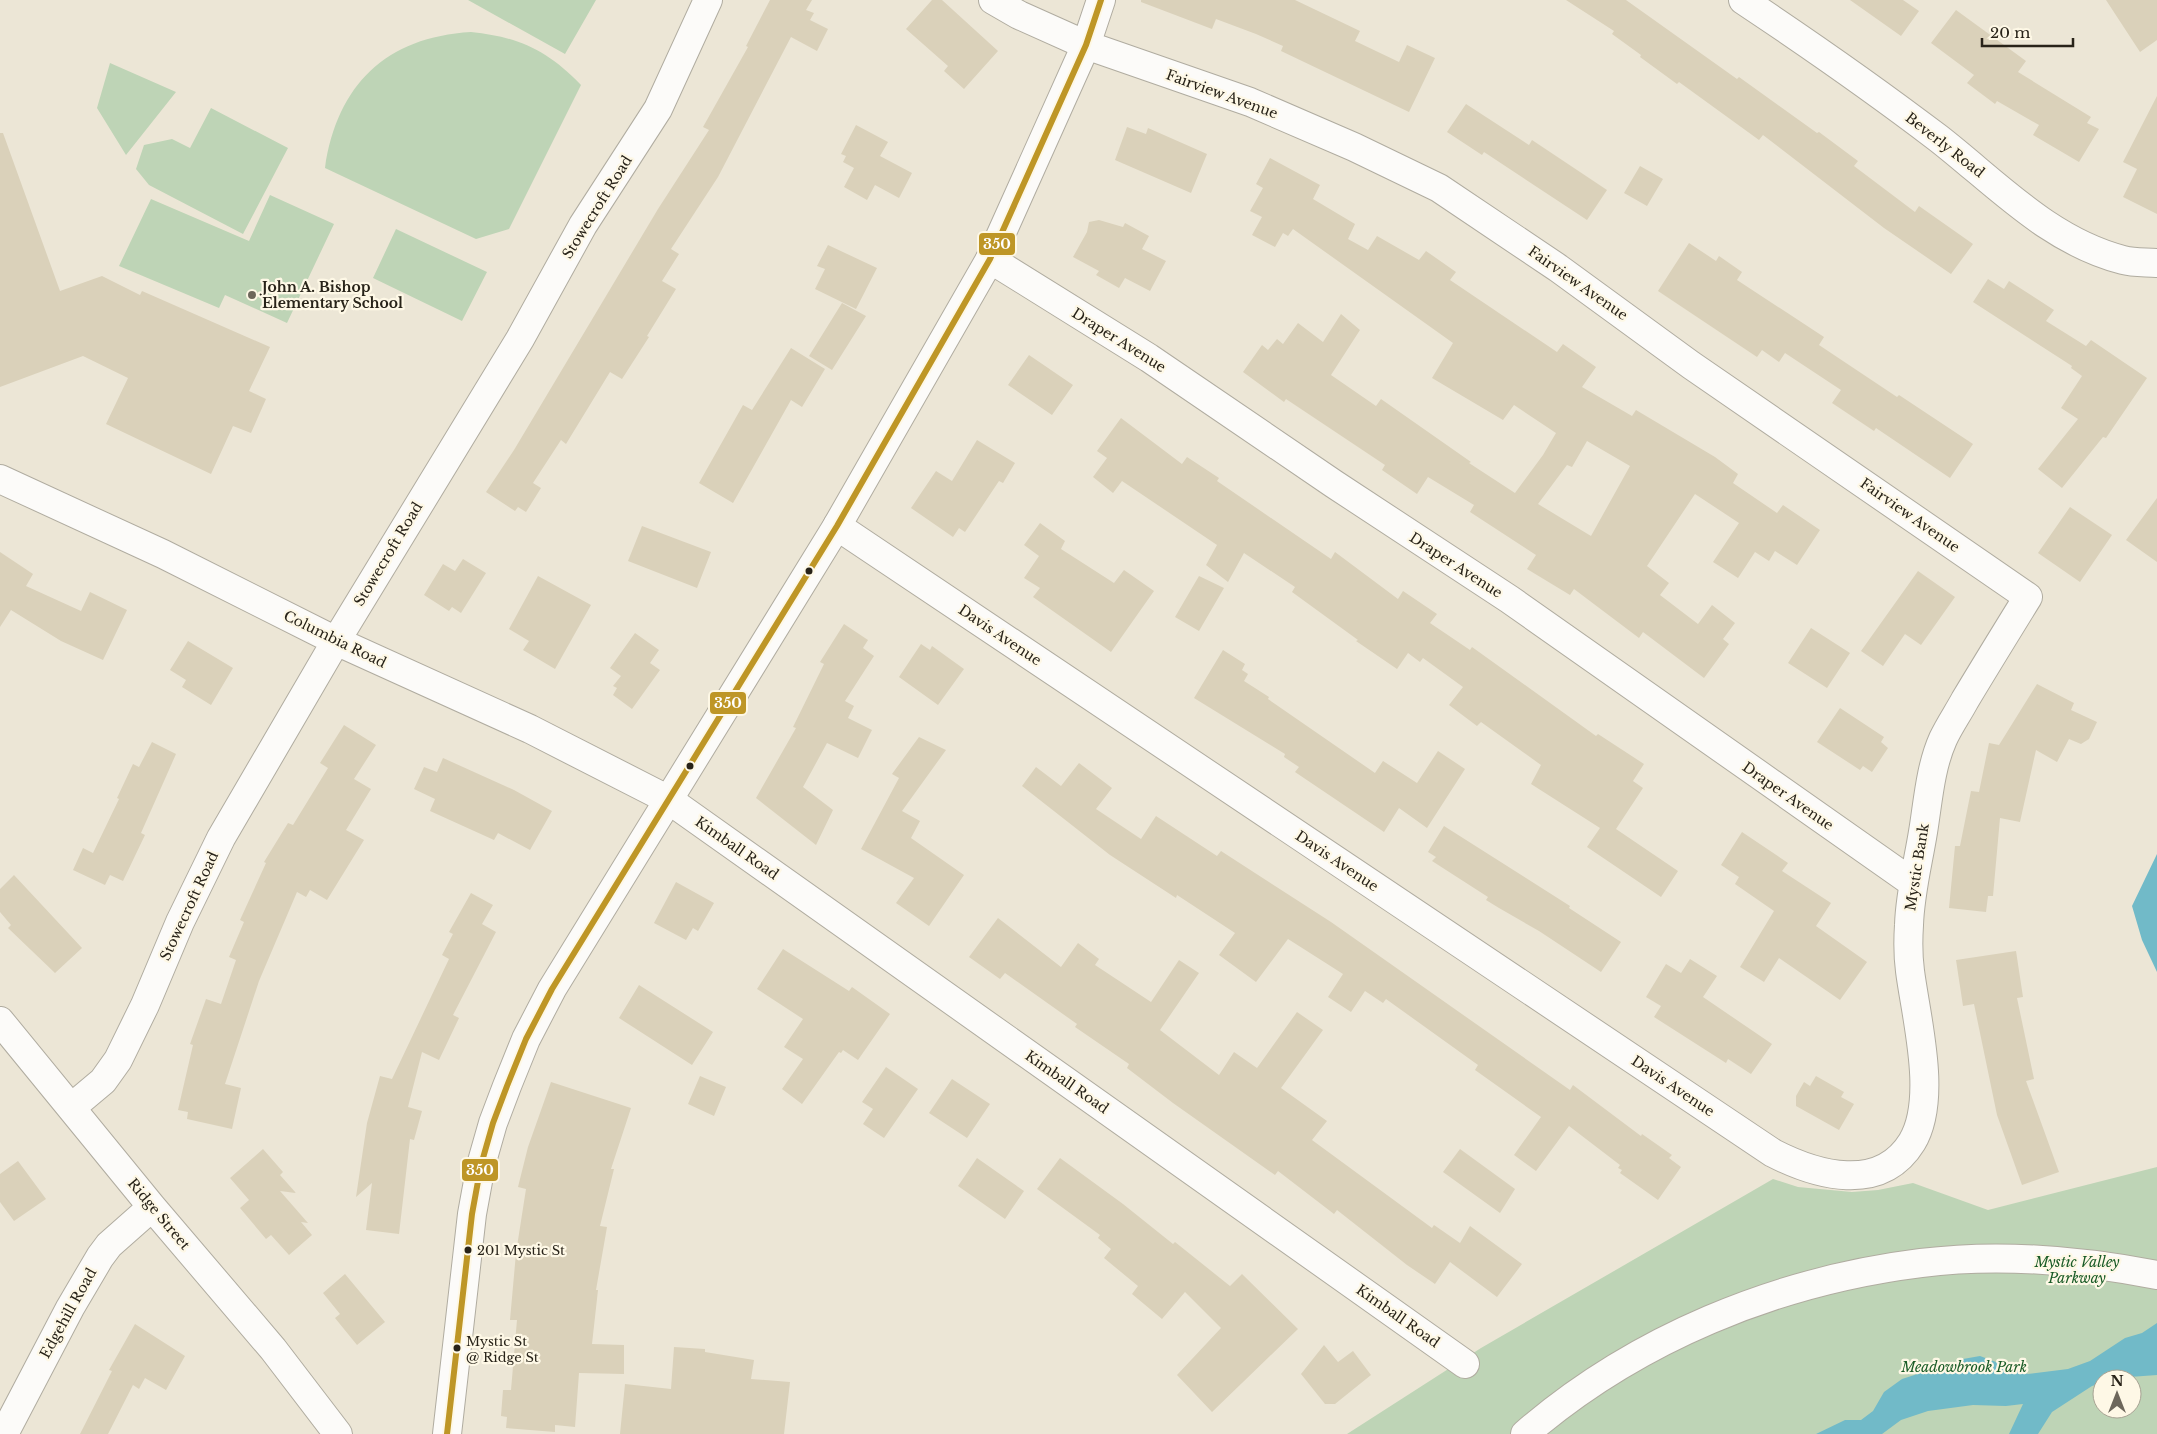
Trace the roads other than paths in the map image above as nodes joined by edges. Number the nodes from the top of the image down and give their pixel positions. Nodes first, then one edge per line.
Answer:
1 (708, 0) edge
2 (993, 0) edge
3 (1101, 0) edge
4 (1744, 0) edge
5 (1086, 46) junction
6 (990, 259) junction
7 (2157, 263) edge
8 (0, 479) edge
9 (837, 526) junction
10 (2028, 597) joint
11 (336, 641) junction
12 (669, 800) junction
13 (1913, 883) junction
14 (0, 1021) edge
15 (72, 1107) junction
16 (1845, 1176) joint
17 (152, 1207) junction
18 (2157, 1275) edge
19 (1465, 1364) dead end
20 (318, 1406) junction
21 (4, 1434) edge
22 (330, 1434) edge
23 (338, 1434) edge
24 (447, 1434) edge
25 (1524, 1434) edge

1 - 11 main road, Stowecroft Road
2 - 5 main road, Fairview Avenue
3 - 5 main road
4 - 7 main road, Beverly Road
5 - 6 main road
5 - 10 main road, Fairview Avenue
6 - 9 main road
6 - 13 main road, Draper Avenue
8 - 11 main road, Columbia Road
9 - 12 main road
9 - 16 main road, Davis Avenue
10 - 13 main road, Mystic Bank
11 - 12 main road, Columbia Road
11 - 15 main road, Stowecroft Road
12 - 19 main road, Kimball Road
12 - 24 main road
13 - 16 main road, Mystic Bank
14 - 15 main road, Ridge Street
15 - 17 main road, Ridge Street
17 - 20 main road, Ridge Street
17 - 21 main road, Edgehill Road
18 - 25 main road
20 - 22 main road, Ridge Street
20 - 23 main road, Ridge Street

